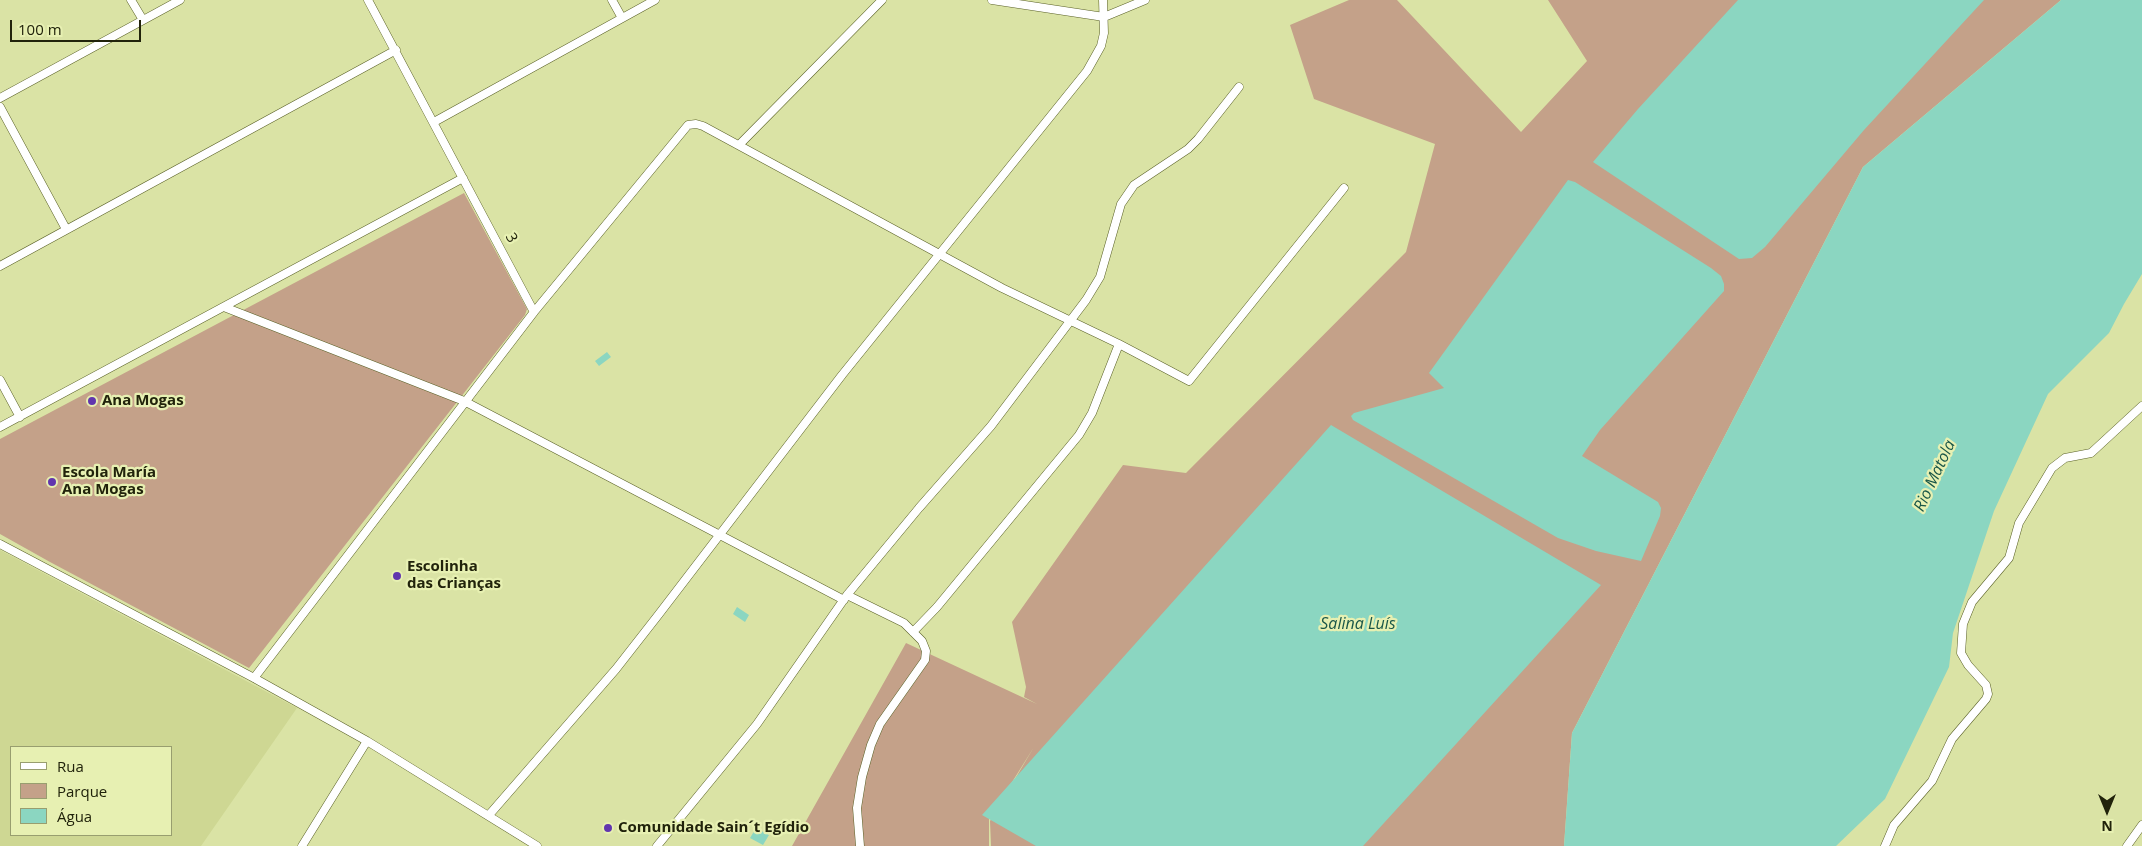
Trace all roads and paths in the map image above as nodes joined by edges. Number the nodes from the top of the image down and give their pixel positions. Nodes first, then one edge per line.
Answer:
1 (131, 0) edge
2 (180, 0) edge
3 (368, 0) edge
4 (612, 0) edge
5 (655, 0) edge
6 (882, 0) edge
7 (992, 0) edge
8 (1103, 0) edge
9 (1144, 0) edge
10 (1026, 3) edge
11 (1104, 17) junction
12 (622, 18) junction
13 (143, 20) junction
14 (396, 50) junction
15 (1238, 86) dead end
16 (0, 98) edge
17 (0, 107) edge
18 (434, 122) junction
19 (739, 146) junction
20 (463, 178) junction
21 (1344, 188) dead end
22 (66, 230) junction
23 (939, 253) junction
24 (0, 266) edge
25 (224, 307) junction
26 (534, 312) junction
27 (1070, 321) junction
28 (1118, 344) junction
29 (0, 380) edge
30 (464, 401) junction
31 (2142, 406) edge
32 (20, 417) junction
33 (0, 427) edge
34 (719, 534) junction
35 (0, 544) edge
36 (846, 597) junction
37 (913, 632) junction
38 (254, 678) junction
39 (367, 741) junction
40 (489, 816) junction
41 (2142, 825) edge
42 (302, 846) edge
43 (536, 846) edge
44 (657, 846) edge
45 (860, 846) edge
46 (1885, 846) edge
47 (2127, 846) edge

1 - 13 street
2 - 13 street
3 - 14 street, 3
4 - 12 street
5 - 12 street
6 - 19 street
7 - 10 street
8 - 11 street
9 - 11 street
10 - 11 street
11 - 23 street
12 - 18 street
13 - 16 street
14 - 18 street, 3
14 - 22 street
15 - 27 street
17 - 22 street
18 - 20 street, 3
19 - 23 street
19 - 26 street
20 - 25 street
20 - 26 street, 3
21 - 28 street
22 - 24 street
23 - 27 street
23 - 34 street
25 - 30 street
25 - 32 street
26 - 30 street
27 - 28 street
27 - 36 street
28 - 37 street
29 - 32 street
30 - 34 street
30 - 38 street
31 - 46 street
32 - 33 street
34 - 36 street
34 - 40 street
35 - 38 street
36 - 37 street
36 - 44 street
37 - 45 street
38 - 39 street
39 - 40 street
39 - 42 street
40 - 43 street
41 - 47 street

